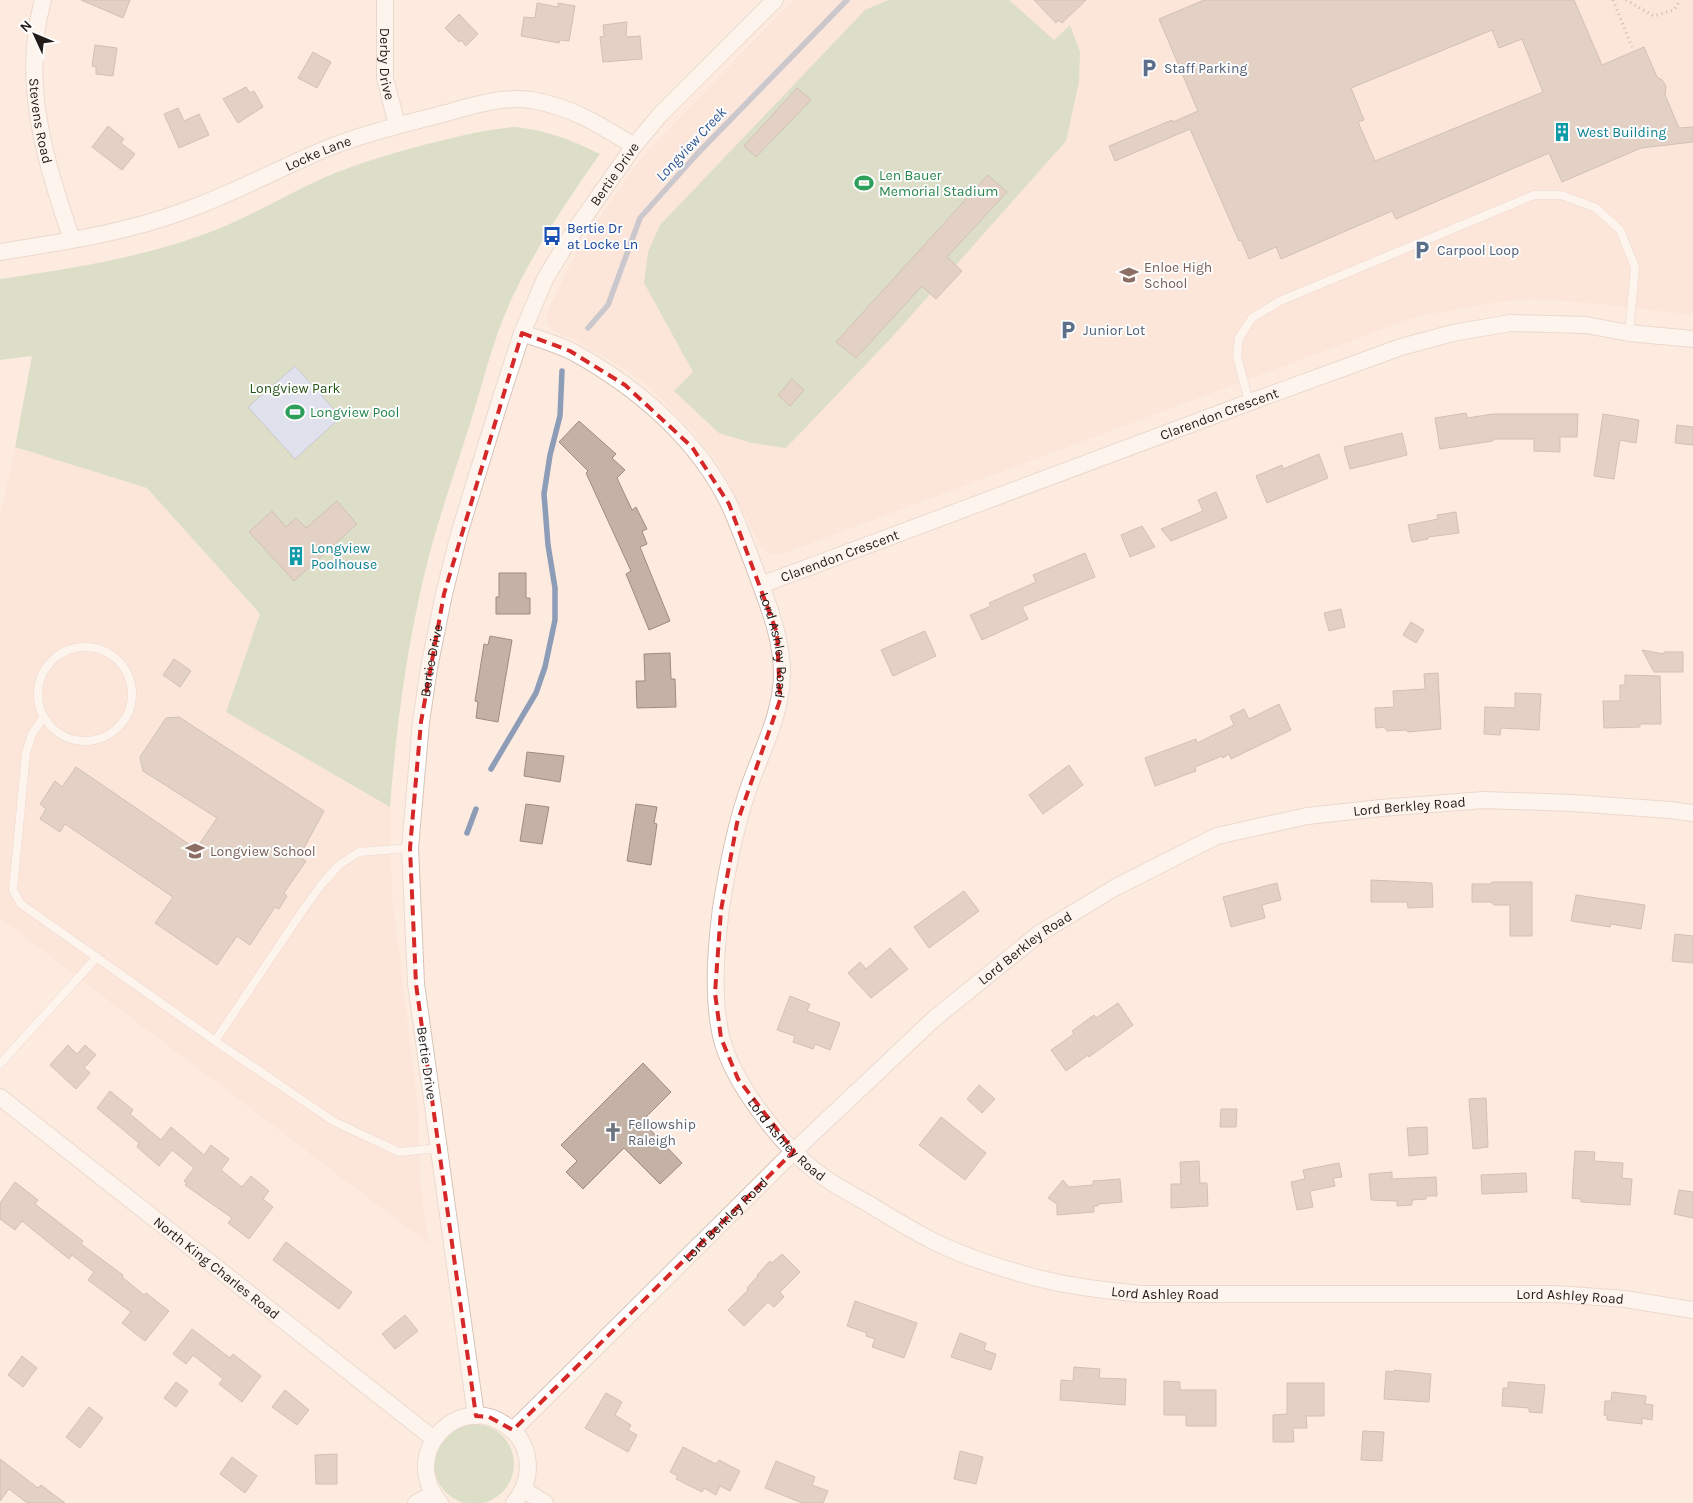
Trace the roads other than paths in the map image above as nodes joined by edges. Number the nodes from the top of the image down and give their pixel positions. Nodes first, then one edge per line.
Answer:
1 (43, 0) edge
2 (385, 0) edge
3 (775, 0) edge
4 (397, 125) junction
5 (634, 146) junction
6 (72, 240) junction
7 (0, 252) edge
8 (1629, 332) junction
9 (522, 333) junction
10 (1693, 339) edge
11 (1250, 402) junction
12 (761, 585) junction
13 (43, 718) junction
14 (1693, 813) edge
15 (410, 848) junction
16 (97, 957) junction
17 (215, 1041) junction
18 (0, 1064) edge
19 (0, 1097) edge
20 (439, 1148) junction
21 (794, 1150) junction
22 (1693, 1310) edge
23 (476, 1416) junction
24 (513, 1430) junction
25 (434, 1439) junction
26 (519, 1496) edge
27 (436, 1498) edge
28 (416, 1503) edge
29 (545, 1503) edge

1 - 6 street, Stevens Road
2 - 4 street, Derby Drive
3 - 5 street, Bertie Drive
4 - 5 street, Locke Lane
4 - 6 street, Locke Lane
5 - 9 street, Bertie Drive
6 - 7 street, Locke Lane
8 - 10 street, Clarendon Crescent
8 - 11 street, Clarendon Crescent
8 - 11 lane
9 - 12 street, Lord Ashley Road
9 - 15 street, Bertie Drive
11 - 12 street, Clarendon Crescent
12 - 21 street, Lord Ashley Road
13 - 13 lane
13 - 16 lane
14 - 21 street, Lord Berkley Road
15 - 17 lane
15 - 20 street, Bertie Drive
16 - 17 lane
16 - 18 lane
17 - 20 lane
19 - 25 street, North King Charles Road
20 - 23 street, Bertie Drive
21 - 22 street, Lord Ashley Road
21 - 24 street, Lord Berkley Road
23 - 24 street
23 - 25 street
24 - 26 street
25 - 27 street
26 - 29 street
27 - 28 street

